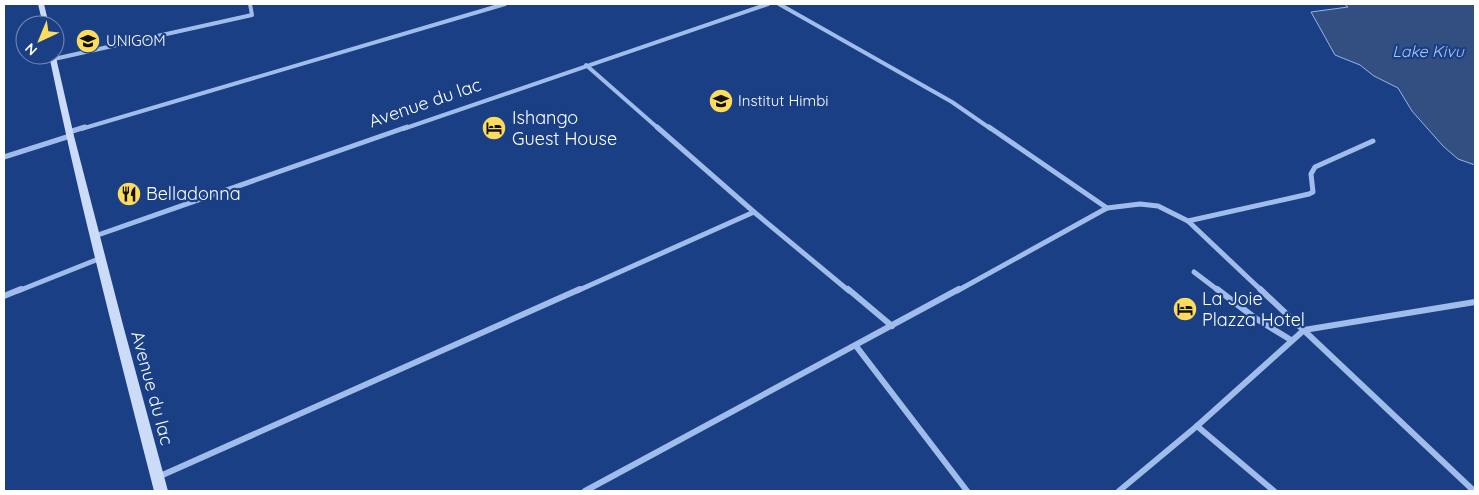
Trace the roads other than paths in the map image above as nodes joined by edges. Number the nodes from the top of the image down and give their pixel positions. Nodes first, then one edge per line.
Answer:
1 (250, 4) edge
2 (505, 4) edge
3 (768, 4) edge
4 (779, 4) edge
5 (65, 55) edge
6 (56, 65) edge
7 (586, 65) junction
8 (69, 134) junction
9 (1373, 141) dead end
10 (4, 157) edge
11 (1107, 208) junction
12 (754, 212) junction
13 (1188, 221) junction
14 (95, 236) junction
15 (101, 258) junction
16 (1194, 272) dead end
17 (4, 296) edge
18 (1475, 302) edge
19 (892, 326) junction
20 (1304, 330) junction
21 (1291, 340) junction
22 (856, 346) junction
23 (1197, 426) junction
24 (157, 477) junction
25 (161, 491) edge
26 (585, 491) edge
27 (967, 491) edge
28 (1119, 491) edge
29 (1274, 491) edge
30 (1474, 491) edge

1 - 5 street
2 - 8 street
3 - 7 street, Avenue du lac
4 - 11 street
6 - 8 main road, Avenue du lac
7 - 12 street
7 - 14 street, Avenue du lac
8 - 10 street
8 - 14 main road, Avenue du lac
9 - 13 street
11 - 13 street
11 - 19 street
12 - 19 street
12 - 24 street
13 - 20 street
14 - 15 main road, Avenue du lac
15 - 17 street
15 - 24 main road, Avenue du lac
16 - 21 street
18 - 20 street
19 - 22 street
20 - 21 street
20 - 30 street
21 - 23 street
22 - 26 street
22 - 27 street
23 - 28 street
23 - 29 street
24 - 25 main road, Avenue du lac

